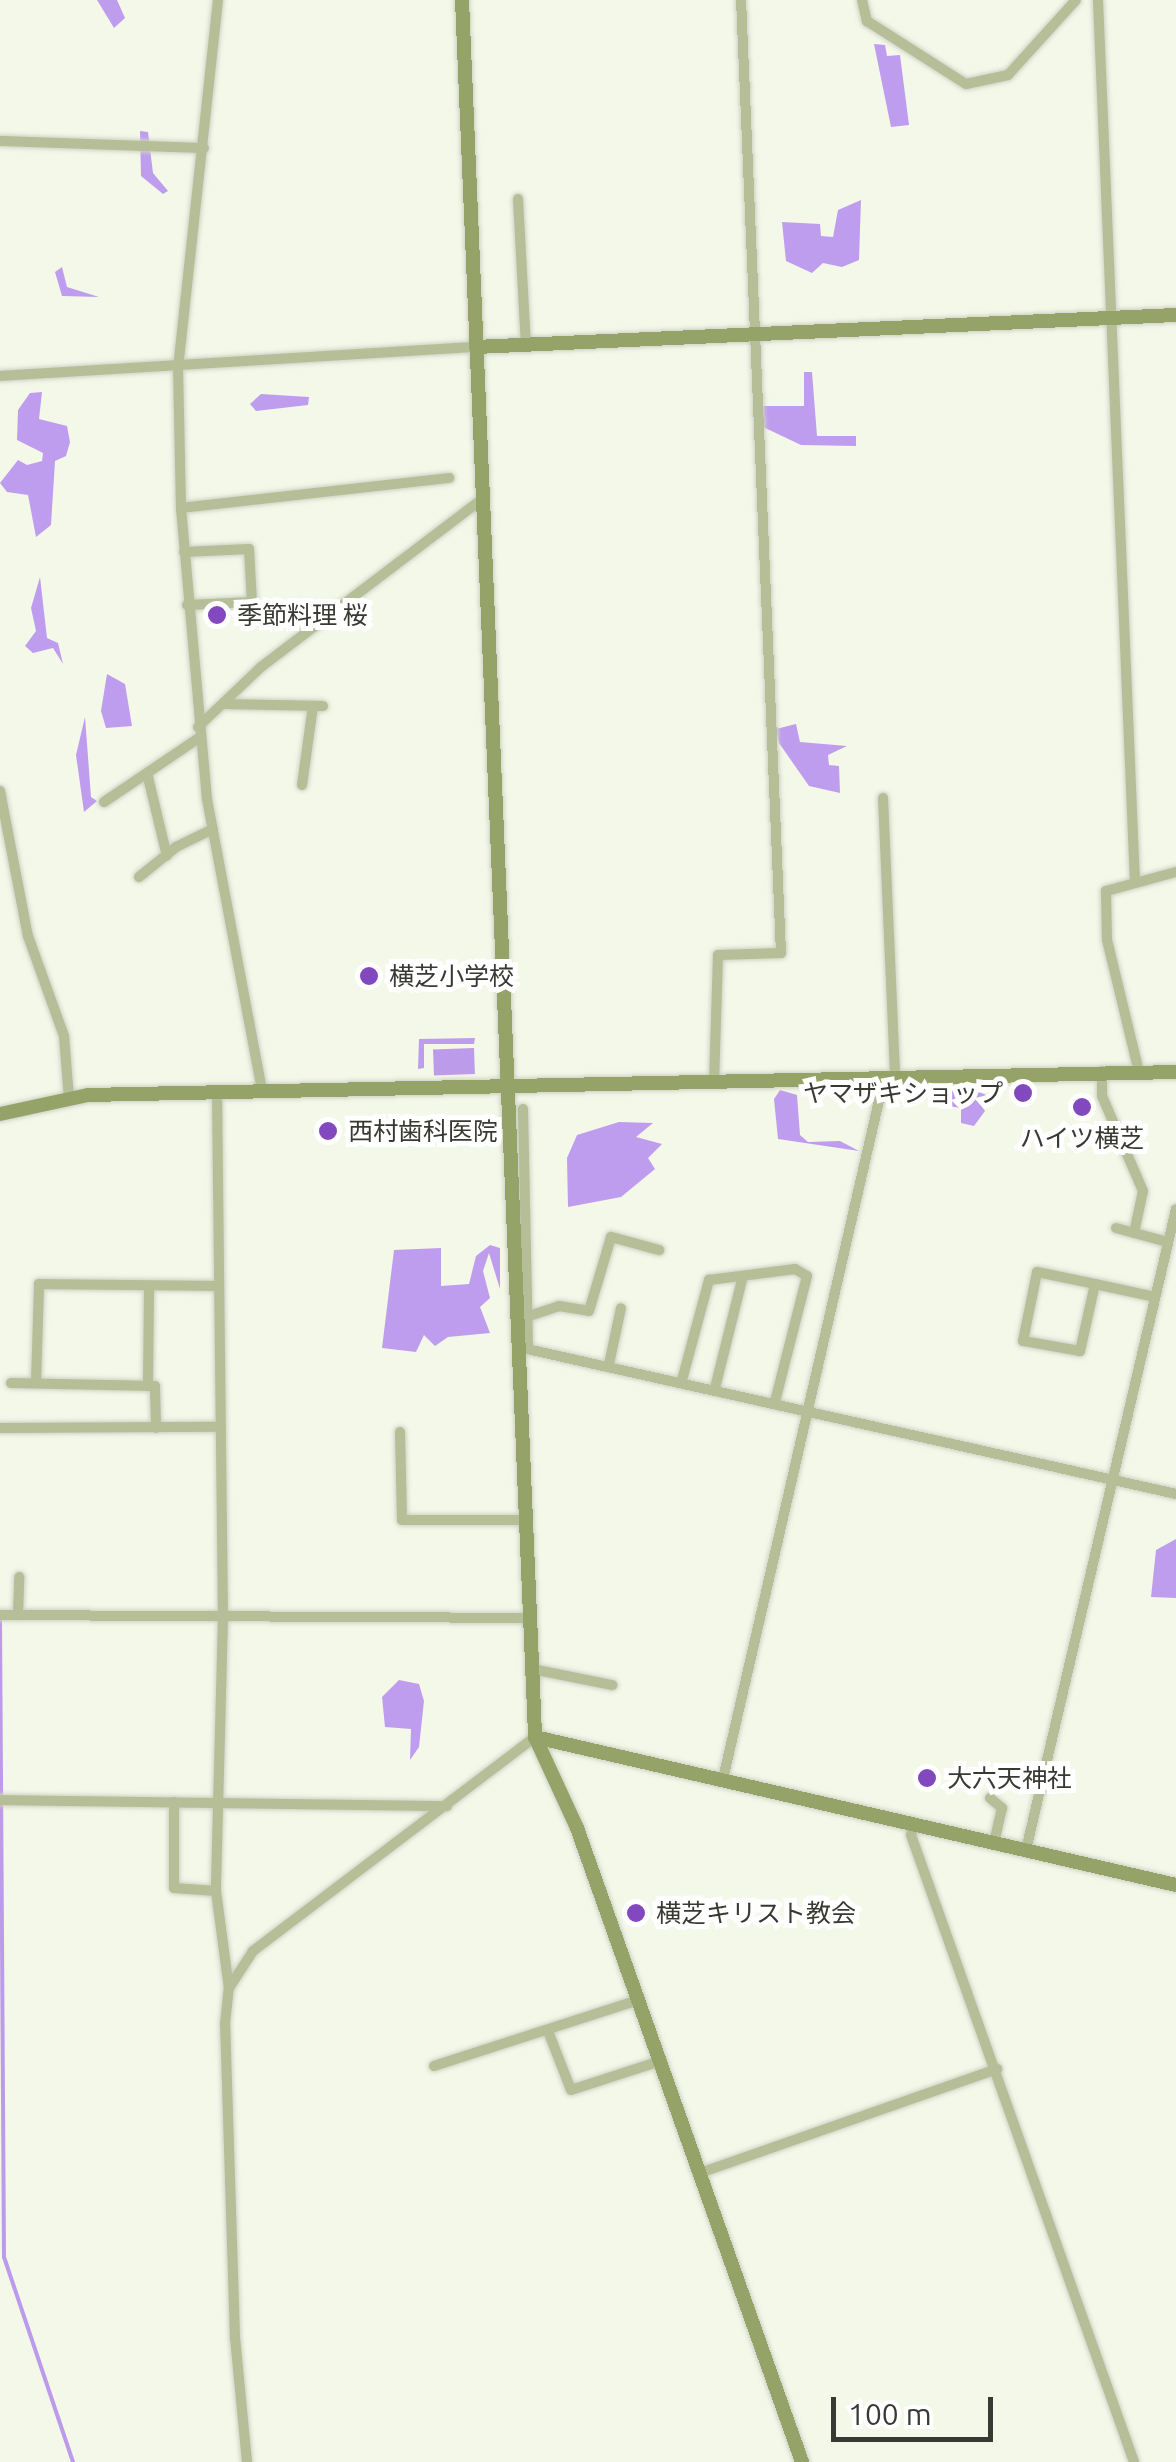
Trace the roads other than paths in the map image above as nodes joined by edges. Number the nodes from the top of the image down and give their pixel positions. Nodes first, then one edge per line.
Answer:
1 (218, 0) edge
2 (462, 0) edge
3 (741, 0) edge
4 (862, 0) edge
5 (1076, 0) edge
6 (1098, 0) edge
7 (0, 141) edge
8 (204, 148) junction
9 (518, 199) dead end
10 (1176, 314) edge
11 (1114, 317) junction
12 (752, 331) junction
13 (526, 346) junction
14 (476, 347) junction
15 (178, 366) junction
16 (0, 376) edge
17 (449, 478) dead end
18 (486, 497) junction
19 (182, 508) junction
20 (184, 552) junction
21 (188, 605) junction
22 (224, 704) junction
23 (198, 733) junction
24 (147, 774) junction
25 (302, 785) dead end
26 (0, 791) edge
27 (883, 798) dead end
28 (104, 802) dead end
29 (212, 829) junction
30 (167, 856) junction
31 (1176, 872) edge
32 (138, 877) dead end
33 (1135, 881) junction
34 (1102, 1072) junction
35 (1139, 1072) junction
36 (1176, 1072) edge
37 (889, 1079) junction
38 (714, 1083) junction
39 (507, 1089) junction
40 (216, 1090) junction
41 (262, 1092) junction
42 (69, 1098) junction
43 (523, 1109) dead end
44 (0, 1114) edge
45 (1176, 1209) edge
46 (1116, 1228) dead end
47 (1134, 1233) junction
48 (1168, 1242) junction
49 (659, 1250) dead end
50 (743, 1276) junction
51 (1095, 1284) junction
52 (150, 1286) junction
53 (218, 1286) junction
54 (1155, 1297) junction
55 (621, 1308) dead end
56 (530, 1316) junction
57 (523, 1347) junction
58 (609, 1364) junction
59 (682, 1380) junction
60 (36, 1382) junction
61 (12, 1384) dead end
62 (148, 1386) junction
63 (714, 1388) junction
64 (776, 1402) junction
65 (806, 1408) junction
66 (219, 1427) junction
67 (0, 1428) edge
68 (156, 1428) junction
69 (400, 1432) dead end
70 (1114, 1480) junction
71 (1176, 1494) edge
72 (524, 1520) junction
73 (19, 1577) dead end
74 (0, 1615) edge
75 (18, 1615) junction
76 (223, 1617) junction
77 (530, 1618) junction
78 (532, 1669) junction
79 (612, 1685) dead end
80 (536, 1737) junction
81 (724, 1779) junction
82 (990, 1798) dead end
83 (0, 1800) edge
84 (174, 1802) junction
85 (217, 1804) junction
86 (448, 1806) junction
87 (914, 1824) junction
88 (994, 1842) junction
89 (1026, 1850) junction
90 (1176, 1885) edge
91 (216, 1892) junction
92 (229, 1988) junction
93 (638, 2000) junction
94 (548, 2031) junction
95 (660, 2062) junction
96 (434, 2066) dead end
97 (996, 2069) junction
98 (700, 2172) junction
99 (247, 2462) edge
100 (802, 2462) edge
101 (1134, 2462) edge

1 - 8 street
2 - 14 street
3 - 12 street
4 - 5 street
6 - 11 street
7 - 8 street
8 - 15 street
9 - 13 street
10 - 11 street
11 - 12 street
11 - 33 street
12 - 13 street
12 - 38 street
13 - 14 street
14 - 15 street
14 - 18 street
15 - 16 street
15 - 19 street
17 - 19 street
18 - 22 street
18 - 39 street
19 - 20 street
20 - 21 street
20 - 21 street
21 - 23 street
22 - 23 street
22 - 25 street
23 - 24 street
23 - 29 street
24 - 28 street
24 - 30 street
26 - 42 street
27 - 37 street
29 - 30 street
29 - 41 street
30 - 32 street
31 - 33 street
33 - 35 street
34 - 35 street
34 - 37 street
34 - 47 street
35 - 36 street
37 - 38 street
37 - 65 street
38 - 39 street
39 - 41 street
39 - 57 street
40 - 41 street
40 - 42 street
40 - 53 street
42 - 44 street
43 - 56 street
45 - 48 street
46 - 47 street
47 - 48 street
48 - 54 street
49 - 56 street
50 - 59 street
50 - 63 street
50 - 64 street
51 - 51 street
51 - 54 street
52 - 53 street
52 - 60 street
52 - 62 street
53 - 66 street
54 - 70 street
55 - 58 street
56 - 57 street
57 - 58 street
57 - 72 street
58 - 59 street
59 - 63 street
60 - 61 street
60 - 62 street
62 - 68 street
63 - 64 street
64 - 65 street
65 - 70 street
65 - 81 street
66 - 68 street
66 - 76 street
67 - 68 street
69 - 72 street
70 - 71 street
70 - 89 street
72 - 77 street
73 - 75 street
74 - 75 street
75 - 76 street
76 - 77 street
76 - 85 street
77 - 78 street
78 - 79 street
78 - 80 street
80 - 81 street
80 - 86 street
80 - 93 street
81 - 87 street
82 - 88 street
83 - 84 street
84 - 85 street
84 - 91 street
85 - 86 street
85 - 91 street
86 - 92 street
87 - 88 street
87 - 97 street
88 - 89 street
89 - 90 street
91 - 92 street
92 - 99 street
93 - 94 street
93 - 95 street
94 - 95 street
94 - 96 street
95 - 98 street
97 - 98 street
97 - 101 street
98 - 100 street

